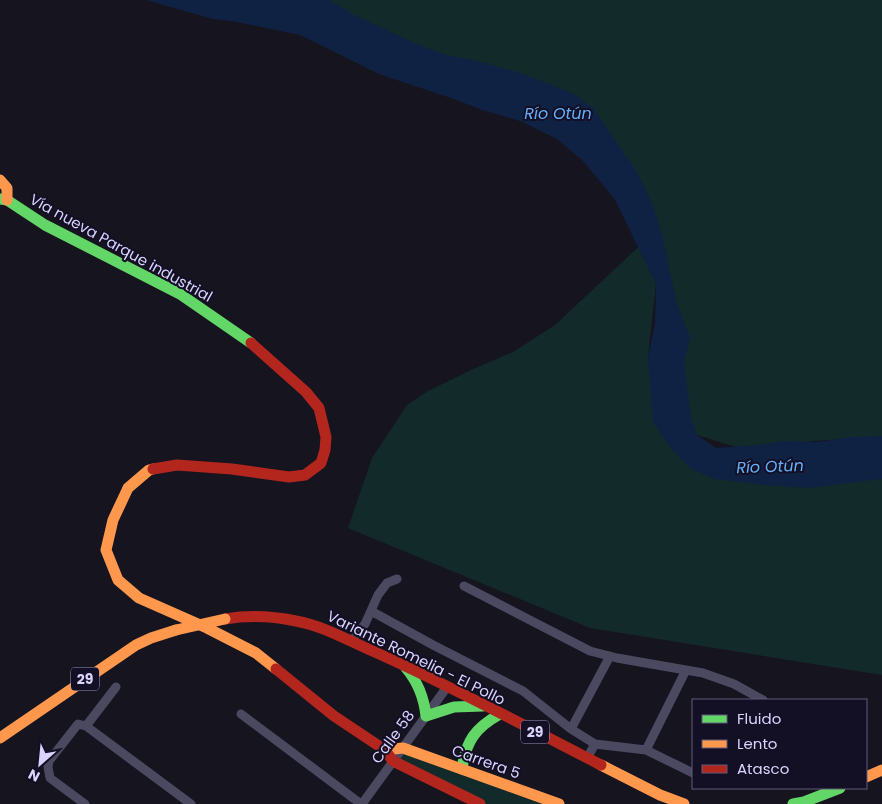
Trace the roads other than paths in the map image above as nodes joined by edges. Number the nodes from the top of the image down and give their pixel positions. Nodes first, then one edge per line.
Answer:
1 (0, 180) edge
2 (4, 200) edge
3 (397, 579) dead end
4 (464, 586) dead end
5 (371, 611) junction
6 (351, 641) junction
7 (610, 656) junction
8 (404, 665) junction
9 (686, 670) junction
10 (116, 687) dead end
11 (447, 687) junction
12 (761, 699) edge
13 (483, 706) junction
14 (240, 714) dead end
15 (500, 714) junction
16 (426, 716) junction
17 (86, 726) junction
18 (571, 729) junction
19 (0, 738) edge
20 (595, 744) junction
21 (403, 748) junction
22 (385, 750) junction
23 (646, 750) junction
24 (588, 758) junction
25 (393, 761) junction
26 (462, 769) junction
27 (882, 770) edge
28 (692, 773) edge
29 (867, 777) edge
30 (837, 789) edge
31 (85, 804) edge
32 (190, 804) edge
33 (362, 804) edge
34 (480, 804) edge
35 (559, 804) edge
36 (684, 804) edge
37 (793, 804) edge

1 - 2 main road, Vía nueva Parque industrial
2 - 22 main road, Vía nueva Parque industrial
3 - 5 street
4 - 7 street
5 - 6 street
5 - 18 street
6 - 8 main road, Variante Romelia - El Pollo / 29
6 - 19 main road, Variante Romelia - El Pollo / 29, bridge
7 - 9 street
7 - 18 street
8 - 11 main road, Variante Romelia - El Pollo / 29
8 - 16 main road
9 - 12 street
9 - 23 street
10 - 17 street
11 - 13 main road, Variante Romelia - El Pollo / 29
11 - 16 street, Calle 58
13 - 15 main road, Variante Romelia - El Pollo / 29
13 - 16 main road
14 - 33 street
15 - 24 main road, Variante Romelia - El Pollo / 29
15 - 26 main road
16 - 21 street, Calle 58
17 - 31 street
17 - 32 street
18 - 20 street
20 - 23 street
20 - 24 street
21 - 22 main road
21 - 25 street, Calle 58
21 - 26 main road, Carrera 5
22 - 25 main road
23 - 28 street
24 - 36 main road, Variante Romelia - El Pollo / 29
25 - 33 street, Calle 58
25 - 34 main road
26 - 35 main road, Carrera 5
27 - 29 main road
30 - 37 main road

